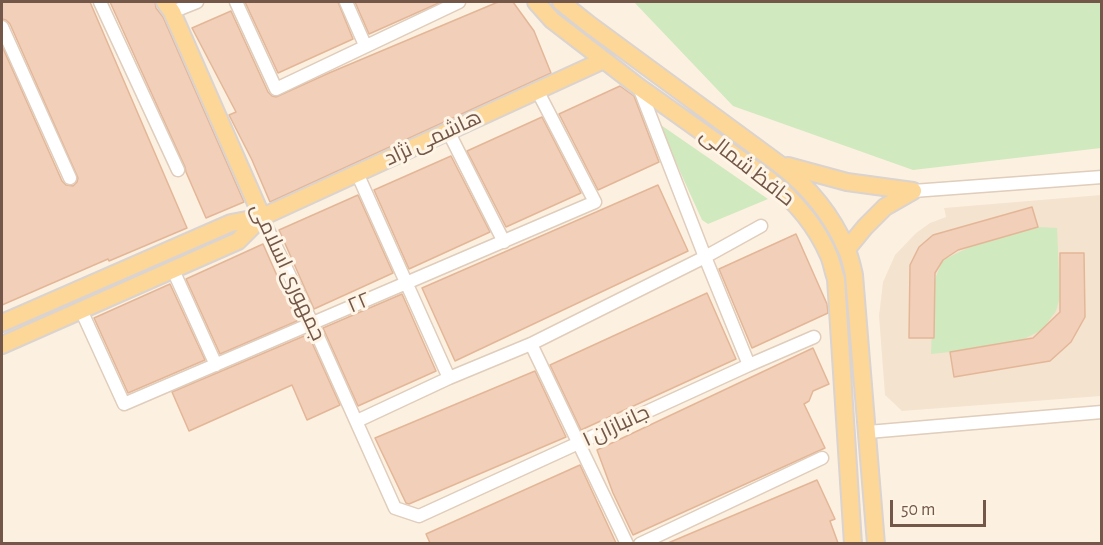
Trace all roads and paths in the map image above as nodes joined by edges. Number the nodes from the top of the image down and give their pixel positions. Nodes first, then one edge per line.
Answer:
1 (100, 2) edge
2 (197, 2) edge
3 (236, 2) edge
4 (346, 2) edge
5 (458, 2) edge
6 (536, 2) edge
7 (561, 2) edge
8 (172, 5) edge
9 (2, 27) edge
10 (365, 45) junction
11 (604, 60) junction
12 (639, 87) junction
13 (537, 90) junction
14 (448, 131) junction
15 (779, 164) junction
16 (178, 170) dead end
17 (357, 173) junction
18 (1101, 177) edge
19 (69, 178) dead end
20 (913, 191) junction
21 (262, 217) junction
22 (761, 226) dead end
23 (504, 242) junction
24 (847, 249) junction
25 (705, 257) junction
26 (173, 270) junction
27 (406, 283) junction
28 (81, 310) junction
29 (2, 323) edge
30 (312, 323) junction
31 (814, 337) dead end
32 (531, 344) junction
33 (2, 345) edge
34 (216, 365) junction
35 (749, 365) junction
36 (448, 378) junction
37 (1101, 412) edge
38 (357, 421) junction
39 (868, 432) junction
40 (579, 443) junction
41 (822, 458) dead end
42 (419, 516) joint
43 (627, 543) edge
44 (640, 543) edge
45 (853, 543) edge
46 (876, 543) edge

1 - 16 street
2 - 8 street
3 - 10 street
4 - 10 street
5 - 10 street
6 - 11 main road, حافظ شمالی
7 - 15 main road, حافظ شمالی
8 - 21 main road, جمهوری اسلامی
9 - 19 street
11 - 12 main road, حافظ شمالی
11 - 13 main road, هاشمی نژاد
12 - 25 street
12 - 45 main road, حافظ شمالی
13 - 14 main road, هاشمی نژاد
13 - 23 street, ۲۲
14 - 17 main road, هاشمی نژاد
14 - 23 street
15 - 20 main road
15 - 24 main road, حافظ شمالی
17 - 21 main road, هاشمی نژاد
17 - 27 street
18 - 20 street
20 - 24 main road
21 - 26 main road, هاشمی نژاد
21 - 29 main road, هاشمی نژاد
21 - 30 street, جمهوری اسلامی
22 - 25 street
23 - 27 street, ۲۲
24 - 39 main road, حافظ شمالی
25 - 32 street
25 - 35 street
26 - 28 main road, هاشمی نژاد
26 - 34 street
27 - 30 street, ۲۲
27 - 36 street
28 - 33 main road, هاشمی نژاد
28 - 34 street, ۲۲
30 - 34 street, ۲۲
30 - 38 street, جمهوری اسلامی
31 - 35 street, جانبازان ۱
32 - 36 street
32 - 40 street
35 - 40 street, جانبازان ۱
36 - 38 street
37 - 39 street
38 - 42 street, جمهوری اسلامی
39 - 46 main road, حافظ شمالی
40 - 42 street, جانبازان ۱
40 - 43 street
41 - 44 street

